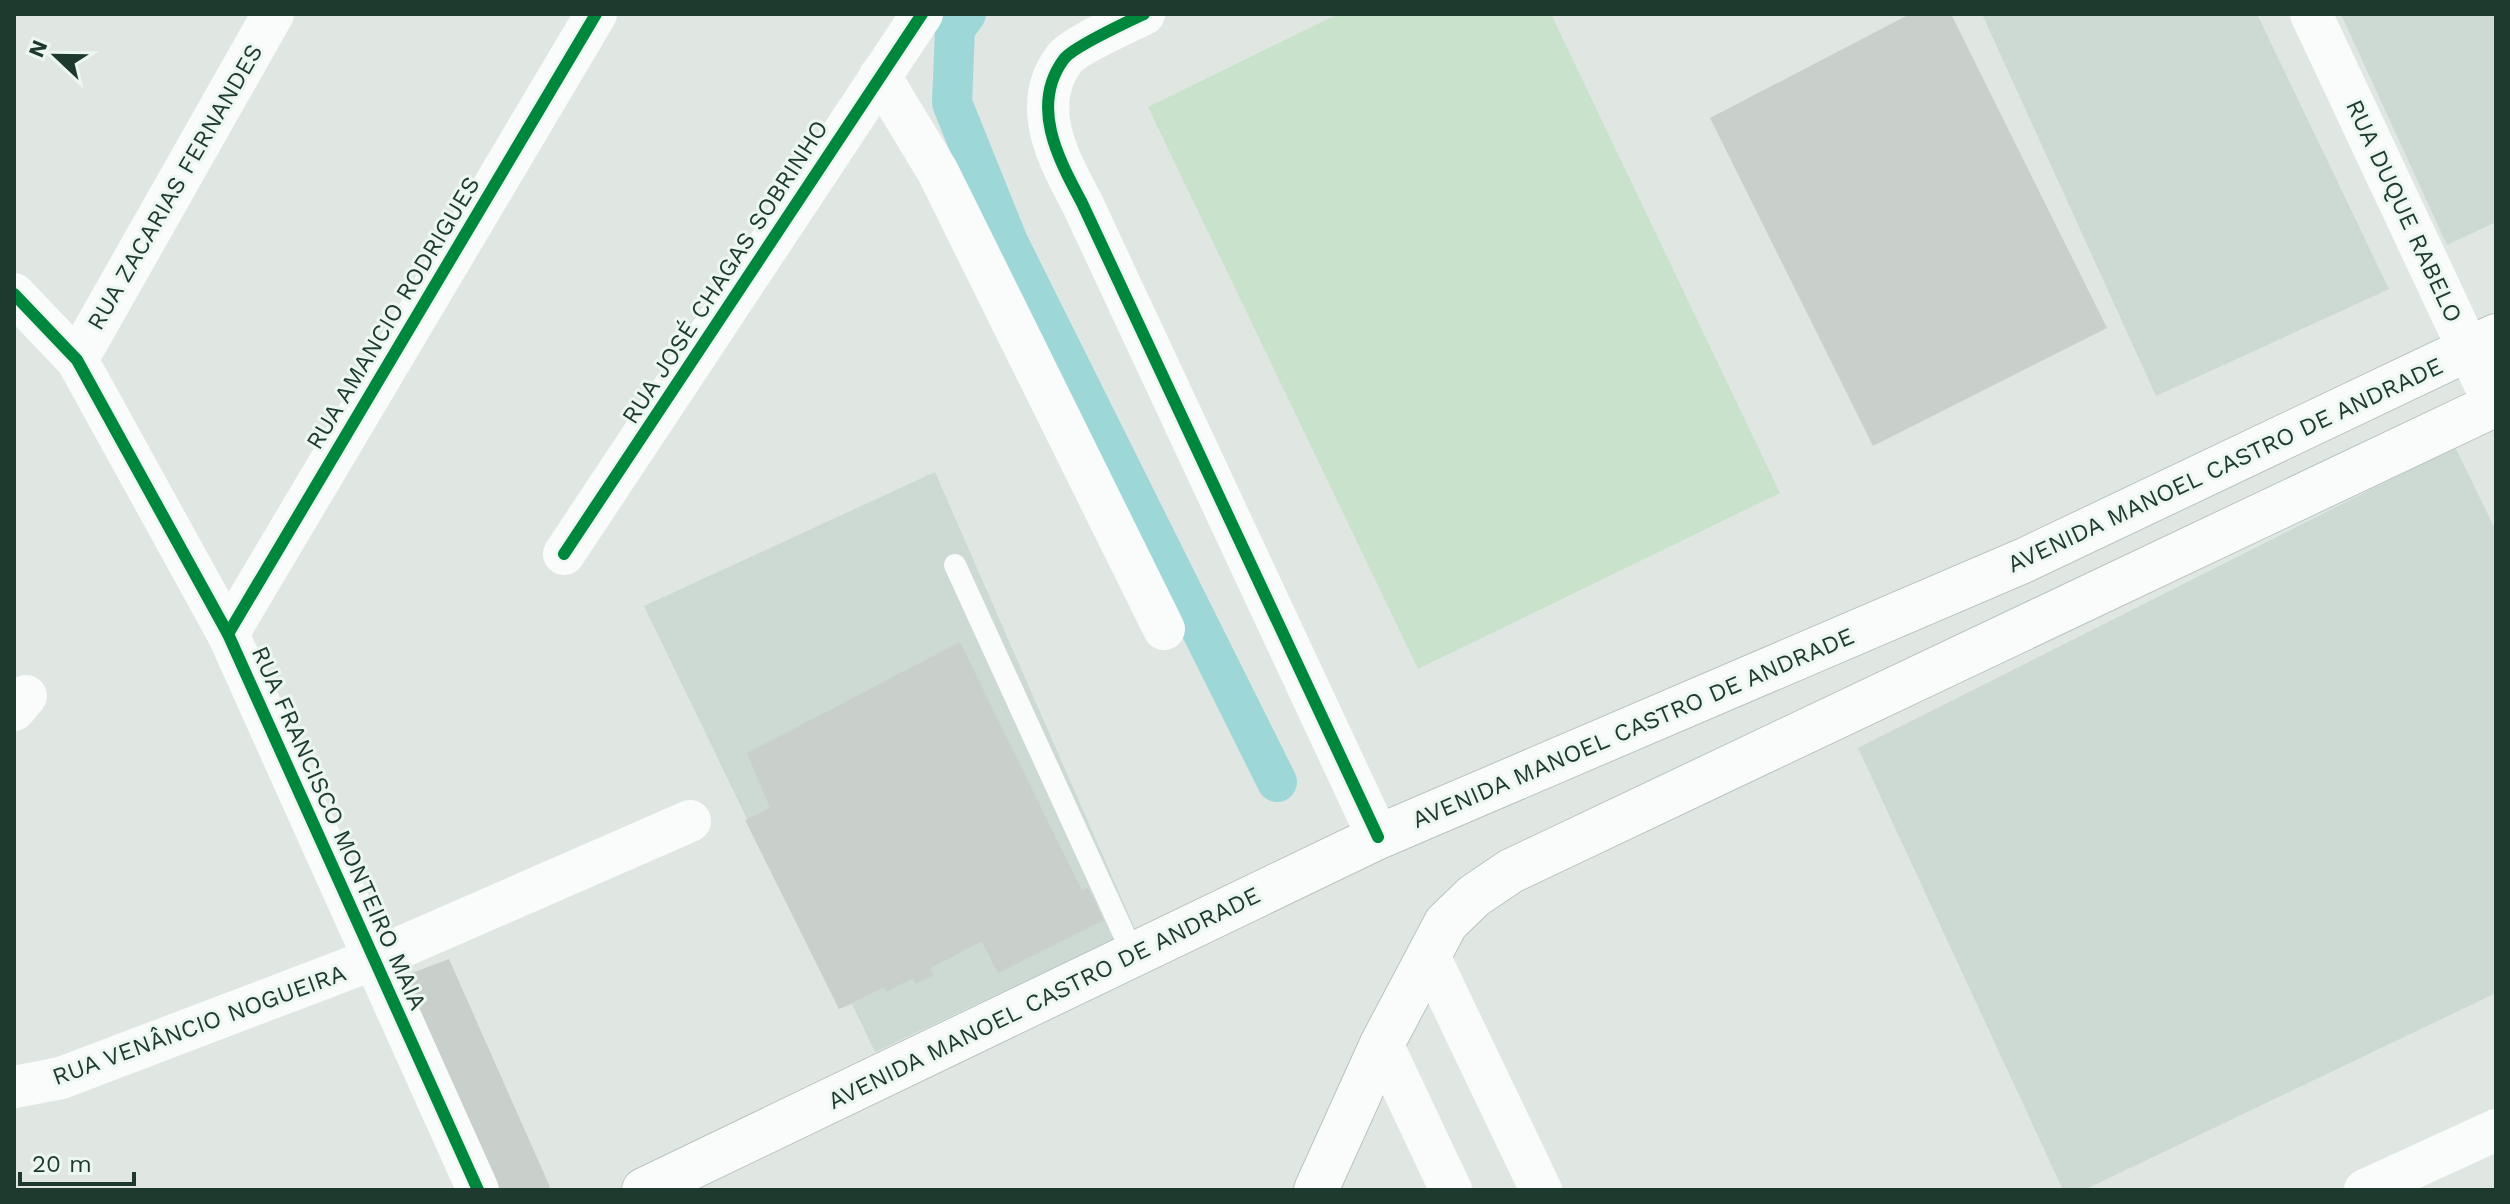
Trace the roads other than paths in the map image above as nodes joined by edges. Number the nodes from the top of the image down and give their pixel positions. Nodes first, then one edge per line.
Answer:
1 (273, 14) edge
2 (596, 14) edge
3 (922, 14) edge
4 (1144, 14) edge
5 (2311, 14) edge
6 (880, 76) junction
7 (14, 294) edge
8 (2483, 342) edge
9 (77, 360) junction
10 (2495, 405) edge
11 (564, 554) dead end
12 (2025, 560) junction
13 (955, 565) dead end
14 (1869, 627) junction
15 (1164, 629) dead end
16 (228, 634) junction
17 (2005, 635) junction
18 (1862, 706) junction
19 (690, 821) dead end
20 (1378, 837) junction
21 (1133, 954) junction
22 (1429, 956) junction
23 (374, 959) junction
24 (1382, 1044) junction
25 (14, 1087) edge
26 (2496, 1130) edge
27 (478, 1190) edge
28 (644, 1190) edge
29 (1316, 1190) edge
30 (1451, 1190) edge
31 (1541, 1190) edge
32 (2365, 1190) edge

1 - 9 street, RUA ZACARIAS FERNANDES
2 - 16 street, RUA AMANCIO RODRIGUES
3 - 6 street, RUA JOSÉ CHAGAS SOBRINHO
4 - 20 street
5 - 8 street, RUA DUQUE RABELO
6 - 11 street, RUA JOSÉ CHAGAS SOBRINHO
6 - 15 street
7 - 9 street, RUA FRANCISCO MONTEIRO MAIA
8 - 10 street, RUA DUQUE RABELO
8 - 12 main road, AVENIDA MANOEL CASTRO DE ANDRADE
9 - 16 street, RUA FRANCISCO MONTEIRO MAIA
10 - 17 main road
12 - 14 main road, AVENIDA MANOEL CASTRO DE ANDRADE
12 - 17 main road
13 - 21 lane
14 - 18 main road
14 - 20 main road, AVENIDA MANOEL CASTRO DE ANDRADE
16 - 23 street, RUA FRANCISCO MONTEIRO MAIA
17 - 18 main road
18 - 22 main road
19 - 23 street, RUA VENÂNCIO NOGUEIRA
20 - 21 main road, AVENIDA MANOEL CASTRO DE ANDRADE
21 - 28 main road, AVENIDA MANOEL CASTRO DE ANDRADE
22 - 24 main road
22 - 31 street
23 - 25 street, RUA VENÂNCIO NOGUEIRA
23 - 27 street, RUA FRANCISCO MONTEIRO MAIA
24 - 29 main road
24 - 30 street
26 - 32 street

